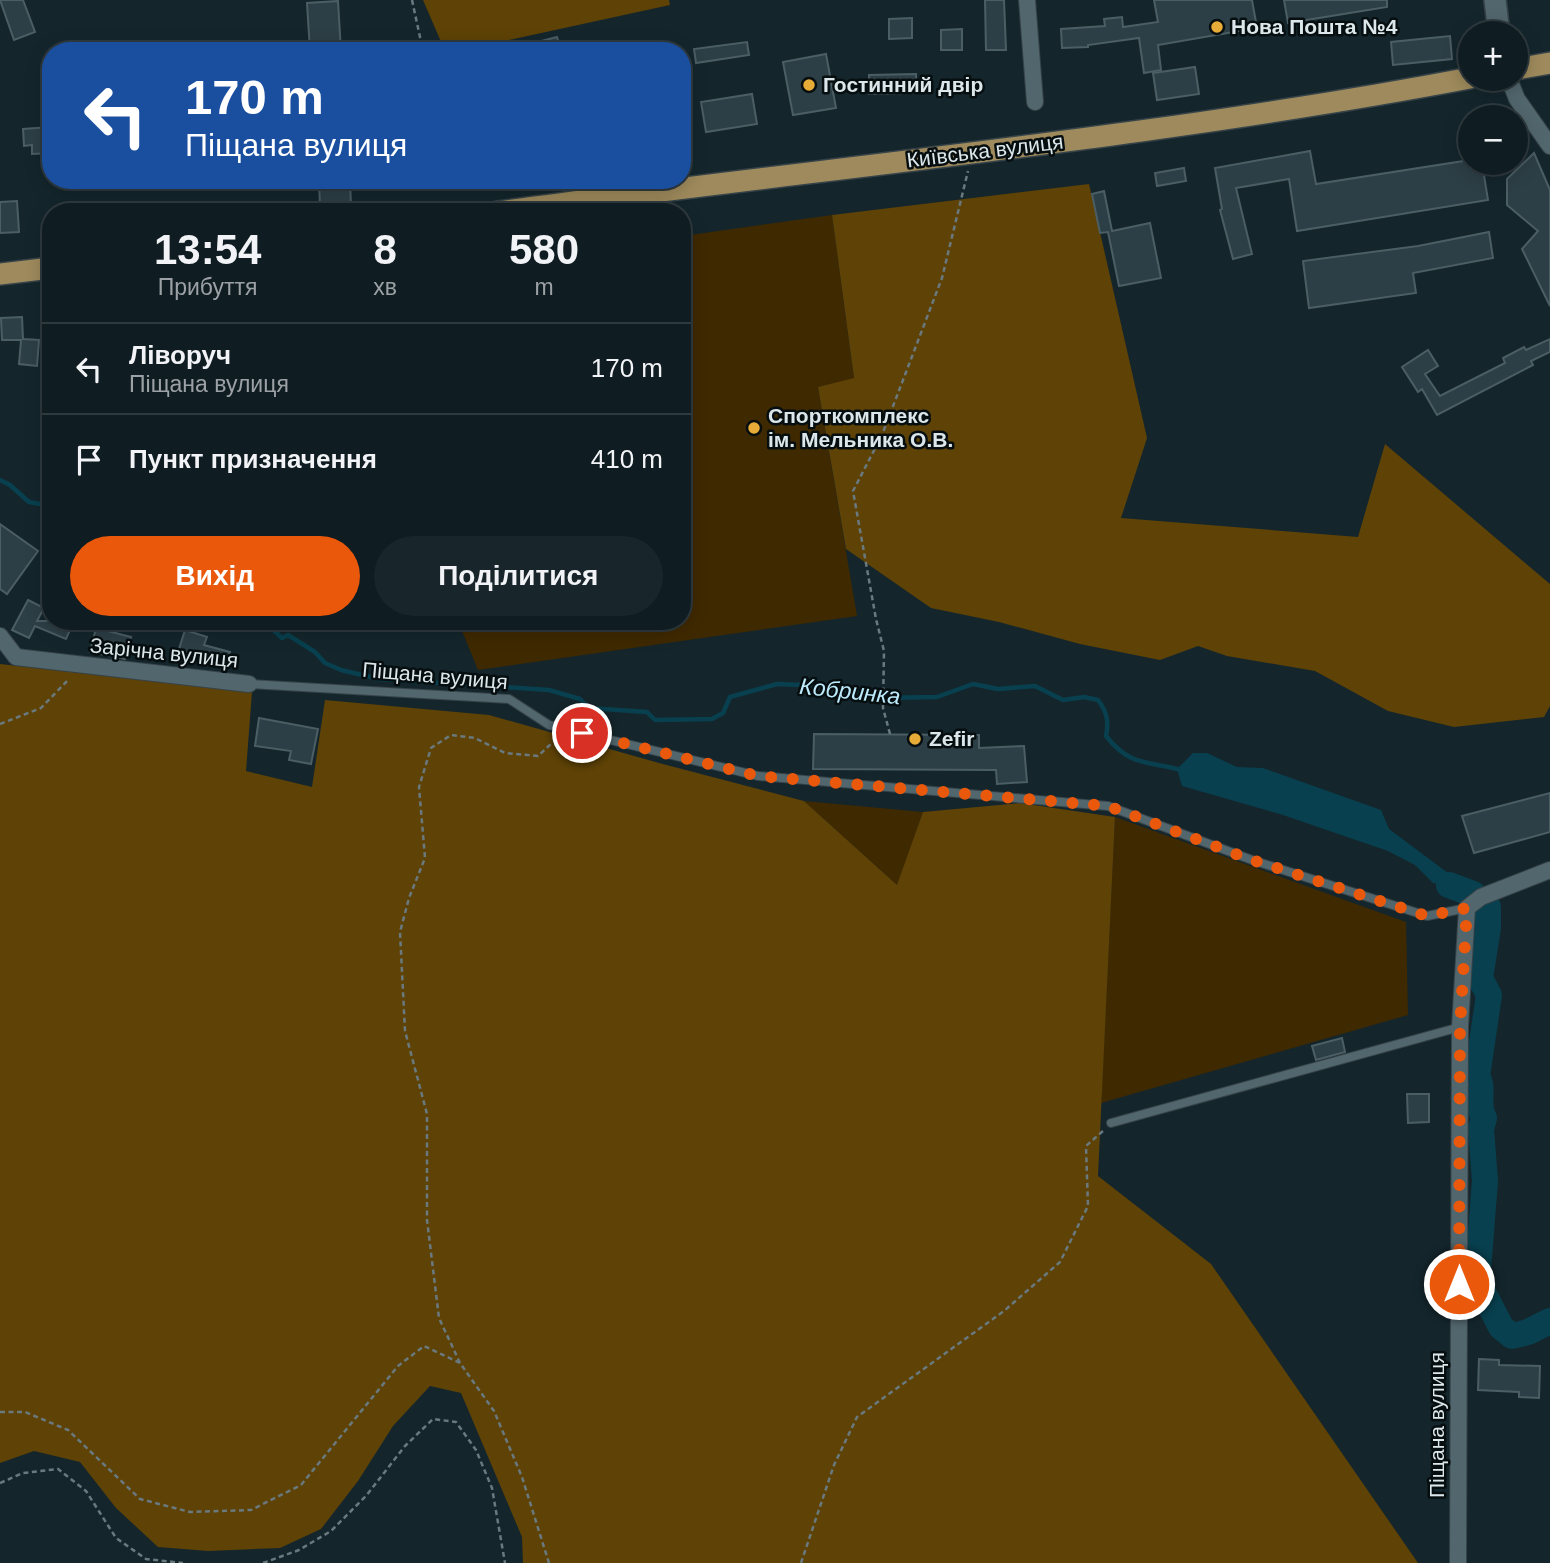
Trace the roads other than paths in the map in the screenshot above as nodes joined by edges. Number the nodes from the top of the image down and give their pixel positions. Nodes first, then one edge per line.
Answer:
1 (1027, 0) edge
2 (1495, 0) edge
3 (1498, 21) edge
4 (1550, 63) edge
5 (1528, 67) edge
6 (1458, 80) edge
7 (1514, 91) edge
8 (1035, 102) dead end
9 (1550, 145) edge
10 (691, 180) edge
11 (579, 190) edge
12 (531, 203) edge
13 (42, 269) edge
14 (0, 274) edge
15 (0, 636) edge
16 (249, 684) joint
17 (1550, 870) edge
18 (1467, 908) junction
19 (1460, 1027) junction
20 (1111, 1122) road end
21 (1458, 1563) edge

1 - 8 street
2 - 3 main road
4 - 5 main road
6 - 10 main road, Київська вулиця
7 - 9 street
11 - 12 main road, Київська вулиця
13 - 14 main road
15 - 16 street, Зарічна вулиця
16 - 18 lane, Піщана вулиця
17 - 18 street, Піщана вулиця
18 - 19 street, Піщана вулиця
19 - 20 lane
19 - 21 street, Піщана вулиця

